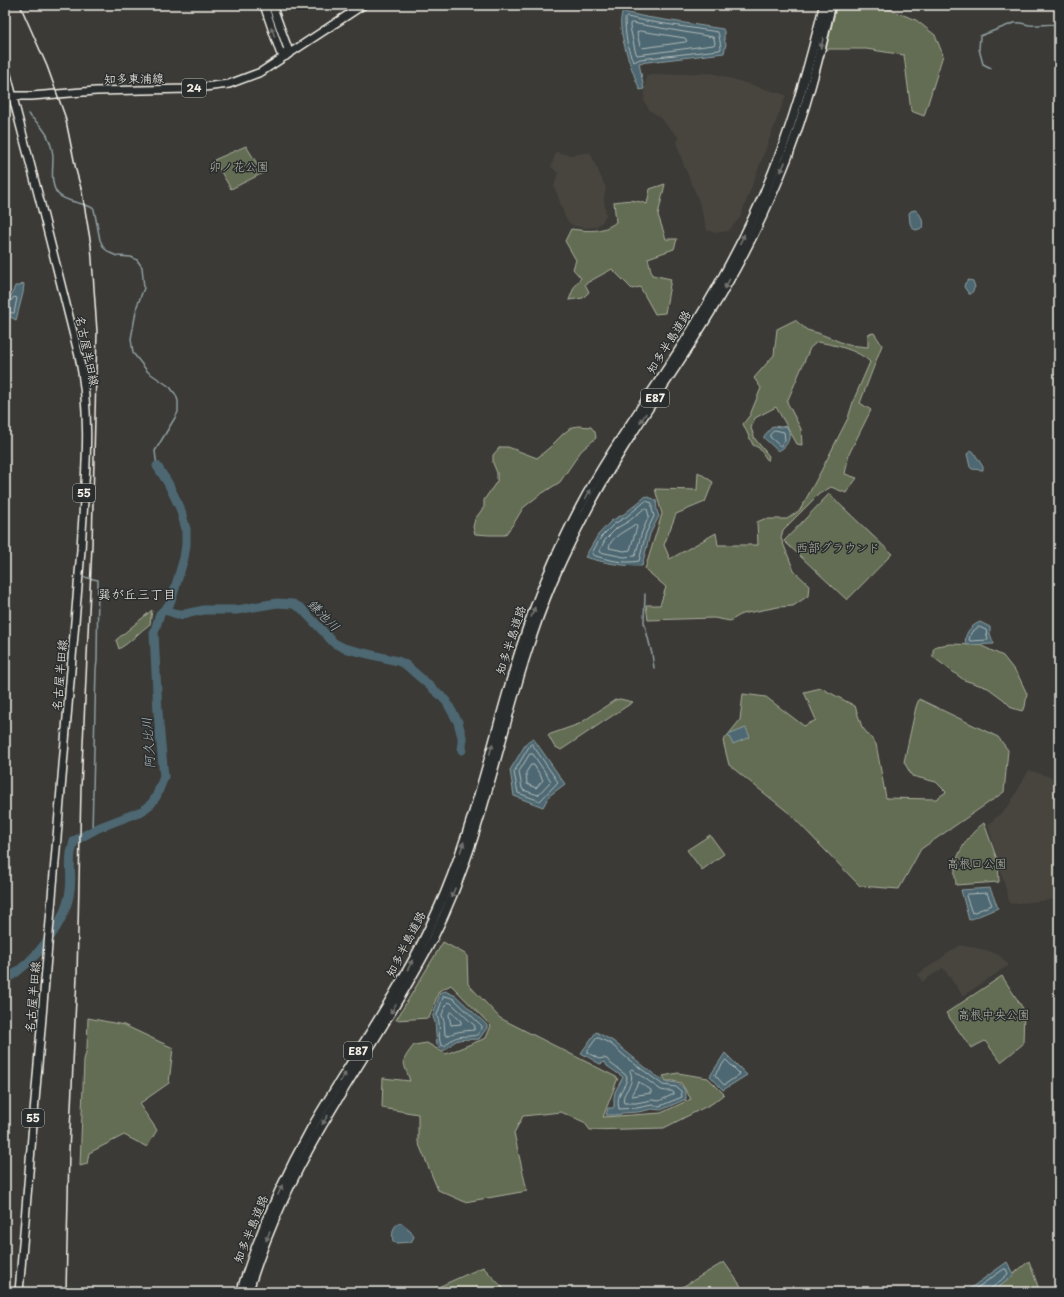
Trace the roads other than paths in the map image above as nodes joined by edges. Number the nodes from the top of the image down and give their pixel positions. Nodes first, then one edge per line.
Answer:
1 (264, 5) edge
2 (272, 5) edge
3 (363, 5) edge
4 (824, 5) edge
5 (831, 5) edge
6 (286, 56) junction
7 (5, 67) edge
8 (8, 95) edge
9 (20, 1292) edge
10 (241, 1292) edge
11 (248, 1292) edge

6 -> 1 main road
2 - 6 main road
3 - 6 main road, 知多東浦線 / 24
10 -> 4 highway, 知多半島道路 / E87
5 -> 11 highway, 知多半島道路 / E87
6 - 8 main road, 知多東浦線 / 24
7 - 8 main road, 名古屋半田線 / 55
8 - 9 main road, 名古屋半田線 / 55

